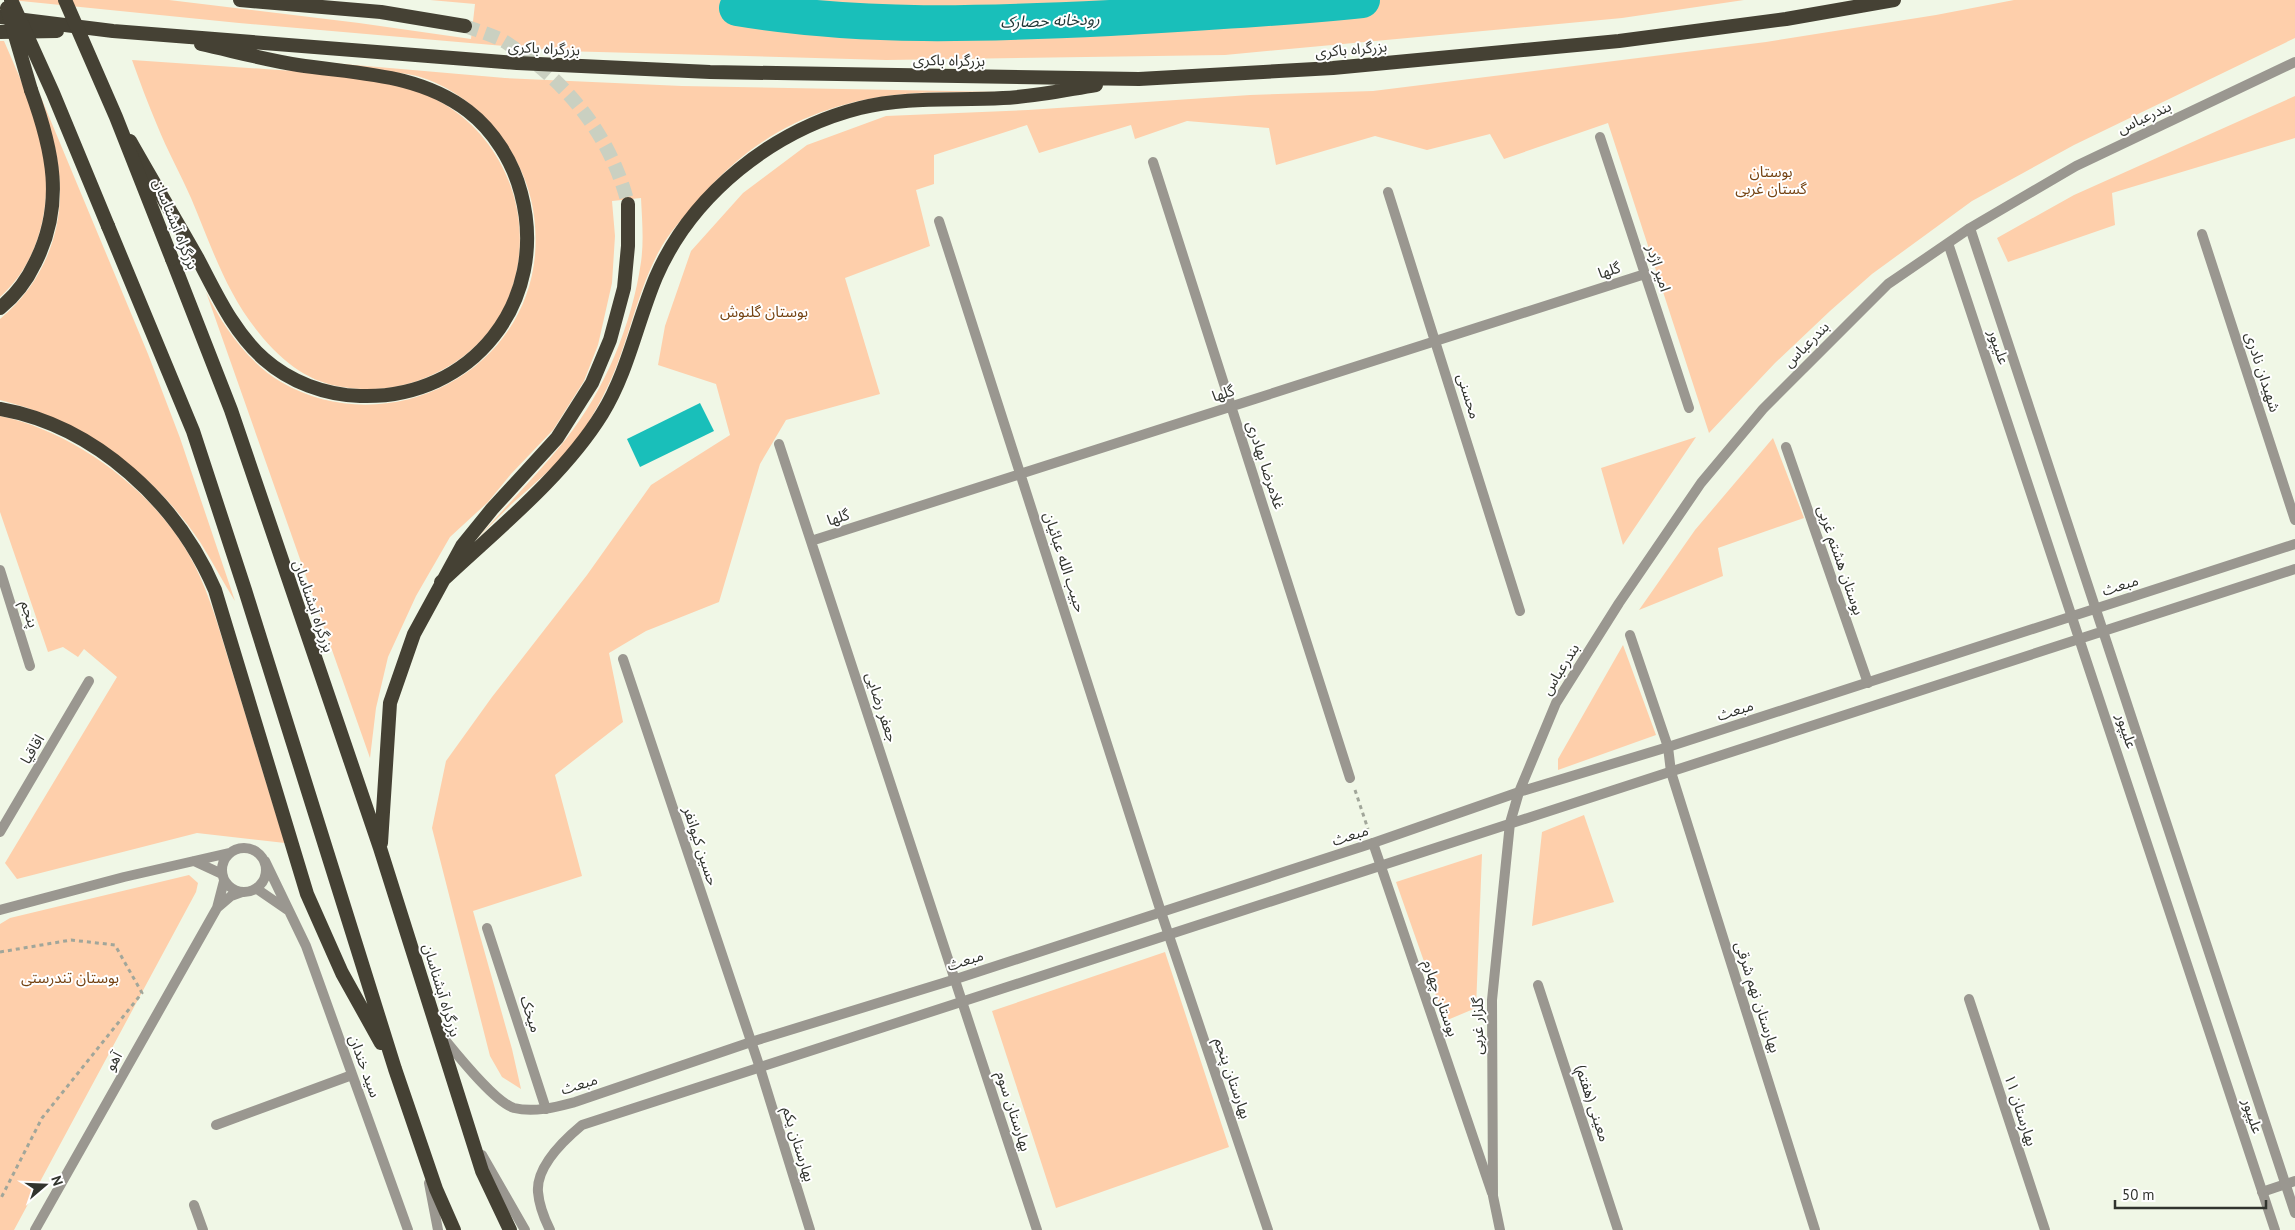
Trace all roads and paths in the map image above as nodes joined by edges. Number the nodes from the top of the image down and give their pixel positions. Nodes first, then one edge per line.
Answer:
1 (4, 0) edge
2 (11, 0) edge
3 (65, 0) edge
4 (240, 0) edge
5 (1894, 0) edge
6 (0, 17) edge
7 (464, 26) tunnel mouth
8 (104, 30) junction
9 (0, 32) edge
10 (146, 33) junction
11 (2295, 62) edge
12 (1139, 79) junction
13 (116, 117) junction
14 (1600, 137) dead end
15 (1153, 162) dead end
16 (1388, 192) dead end
17 (628, 204) tunnel mouth
18 (939, 221) dead end
19 (1970, 228) junction
20 (2202, 234) dead end
21 (1948, 243) junction
22 (1645, 274) junction
23 (0, 308) edge
24 (1436, 341) junction
25 (1231, 406) junction
26 (1689, 408) dead end
27 (0, 409) edge
28 (779, 444) dead end
29 (1786, 447) dead end
30 (1021, 474) junction
31 (2295, 520) edge
32 (811, 541) junction
33 (2295, 544) edge
34 (2295, 569) edge
35 (0, 571) edge
36 (441, 582) junction
37 (2096, 609) junction
38 (1520, 611) dead end
39 (2073, 616) junction
40 (2103, 632) junction
41 (1630, 635) dead end
42 (2080, 639) junction
43 (623, 659) dead end
44 (30, 666) dead end
45 (89, 681) dead end
46 (1868, 683) junction
47 (1668, 747) junction
48 (1671, 772) junction
49 (1350, 778) joint
50 (1519, 792) junction
51 (1510, 823) junction
52 (0, 832) edge
53 (1373, 843) junction
54 (380, 848) junction
55 (229, 853) junction
56 (194, 861) junction
57 (265, 861) junction
58 (1380, 866) junction
59 (223, 877) junction
60 (257, 888) junction
61 (242, 892) junction
62 (217, 908) junction
63 (0, 910) edge
64 (1162, 912) junction
65 (291, 913) junction
66 (487, 928) dead end
67 (1169, 935) junction
68 (0, 952) edge
69 (956, 979) junction
70 (1538, 985) dead end
71 (1969, 999) dead end
72 (963, 1002) junction
73 (438, 1032) junction
74 (751, 1042) junction
75 (760, 1068) junction
76 (395, 1069) junction
77 (352, 1075) junction
78 (546, 1109) junction
79 (216, 1125) dead end
80 (471, 1137) junction
81 (425, 1157) junction
82 (2290, 1183) edge
83 (2262, 1192) junction
84 (1493, 1196) junction
85 (0, 1200) edge
86 (194, 1205) dead end
87 (2295, 1213) edge
88 (35, 1230) edge
89 (203, 1230) edge
90 (408, 1230) edge
91 (438, 1230) edge
92 (454, 1230) edge
93 (510, 1230) edge
94 (525, 1230) edge
95 (550, 1230) edge
96 (810, 1230) edge
97 (1037, 1230) edge
98 (1268, 1230) edge
99 (1500, 1230) edge
100 (1618, 1230) edge
101 (1815, 1230) edge
102 (2045, 1230) edge
103 (2275, 1230) edge

1 - 23 highway, bridge
2 - 76 highway, bridge
3 - 13 highway, بزرگراه آبشناسان, bridge
4 - 7 highway
5 - 12 highway, بزرگراه باکری
6 - 8 highway, بزرگراه باکری
8 - 9 highway
8 - 10 highway, بزرگراه باکری
10 - 12 highway, بزرگراه باکری
10 - 13 highway
11 - 19 street, بندرعباس
12 - 36 highway
13 - 54 highway, بزرگراه آبشناسان, bridge
14 - 22 street, امیر اژدر
15 - 25 street, غلامرضا بهادری
16 - 24 street, محسنی
17 - 36 highway
18 - 30 street, حبیب الله عبائیان
19 - 21 street, بندرعباس
19 - 37 street, علیپور
20 - 31 street, شهیدان نادری
21 - 39 street, علیپور
21 - 50 street, بندرعباس
22 - 24 street, گلها
22 - 26 street, امیر اژدر
24 - 25 street, گلها
24 - 38 street, محسنی
25 - 30 street, گلها
25 - 49 street, غلامرضا بهادری
27 - 76 highway
28 - 32 street, جعفر رضایی
29 - 46 street, بوستان هشتم غربی
30 - 32 street, گلها
30 - 64 street, حبیب الله عبائیان
32 - 69 street, جعفر رضایی
33 - 37 street, مبعث
34 - 40 street
35 - 44 street, پنجم
36 - 54 highway
37 - 39 street, مبعث
37 - 40 street, علیپور
39 - 42 street, علیپور
39 - 46 street, مبعث
40 - 42 street
40 - 82 street, علیپور
41 - 47 street, بهارستان نهم شرقی
42 - 48 street
42 - 83 street, علیپور
43 - 74 street, حسین کیوانفر
45 - 52 street, اقاقیا
46 - 47 street, مبعث
47 - 48 street, بهارستان نهم شرقی
47 - 50 street, مبعث
48 - 51 street
48 - 101 street, بهارستان نهم شرقی
49 - 53 path
50 - 51 street, بندرعباس
50 - 53 street, مبعث
51 - 58 street
51 - 84 street, گلزار غربی
53 - 58 street, بوستان چهارم
53 - 64 street, مبعث
54 - 73 highway, بزرگراه آبشناسان
55 - 56 street
55 - 57 street
55 - 59 street
56 - 59 street
56 - 63 street
57 - 60 street
57 - 65 street, سید خندان
58 - 67 street
58 - 84 street, بوستان چهارم
59 - 61 street
59 - 62 street
60 - 61 street
60 - 65 street
61 - 62 street
62 - 88 street, آهو
64 - 67 street, حبیب الله عبائیان
64 - 69 street, مبعث
65 - 77 street, سید خندان
66 - 78 street, میخک
67 - 72 street
67 - 98 street, بهارستان پنجم
68 - 85 path
69 - 72 street, جعفر رضایی
69 - 74 street, مبعث
70 - 100 street, معینی (هفتم)
71 - 102 street, بهارستان ۱۱
72 - 75 street
72 - 97 street, بهارستان سوم
73 - 78 street, مبعث
73 - 80 highway, بزرگراه آبشناسان
74 - 75 street, حسین کیوانفر
74 - 78 street, مبعث
75 - 95 street
75 - 96 street, بهارستان یکم
76 - 81 highway
77 - 79 street
77 - 90 street, سید خندان
80 - 93 highway, بزرگراه آبشناسان
80 - 94 street
81 - 91 street
81 - 92 highway
82 - 83 street
82 - 87 street, علیپور
83 - 103 street, علیپور
84 - 99 street, گلزار غربی
86 - 89 street

